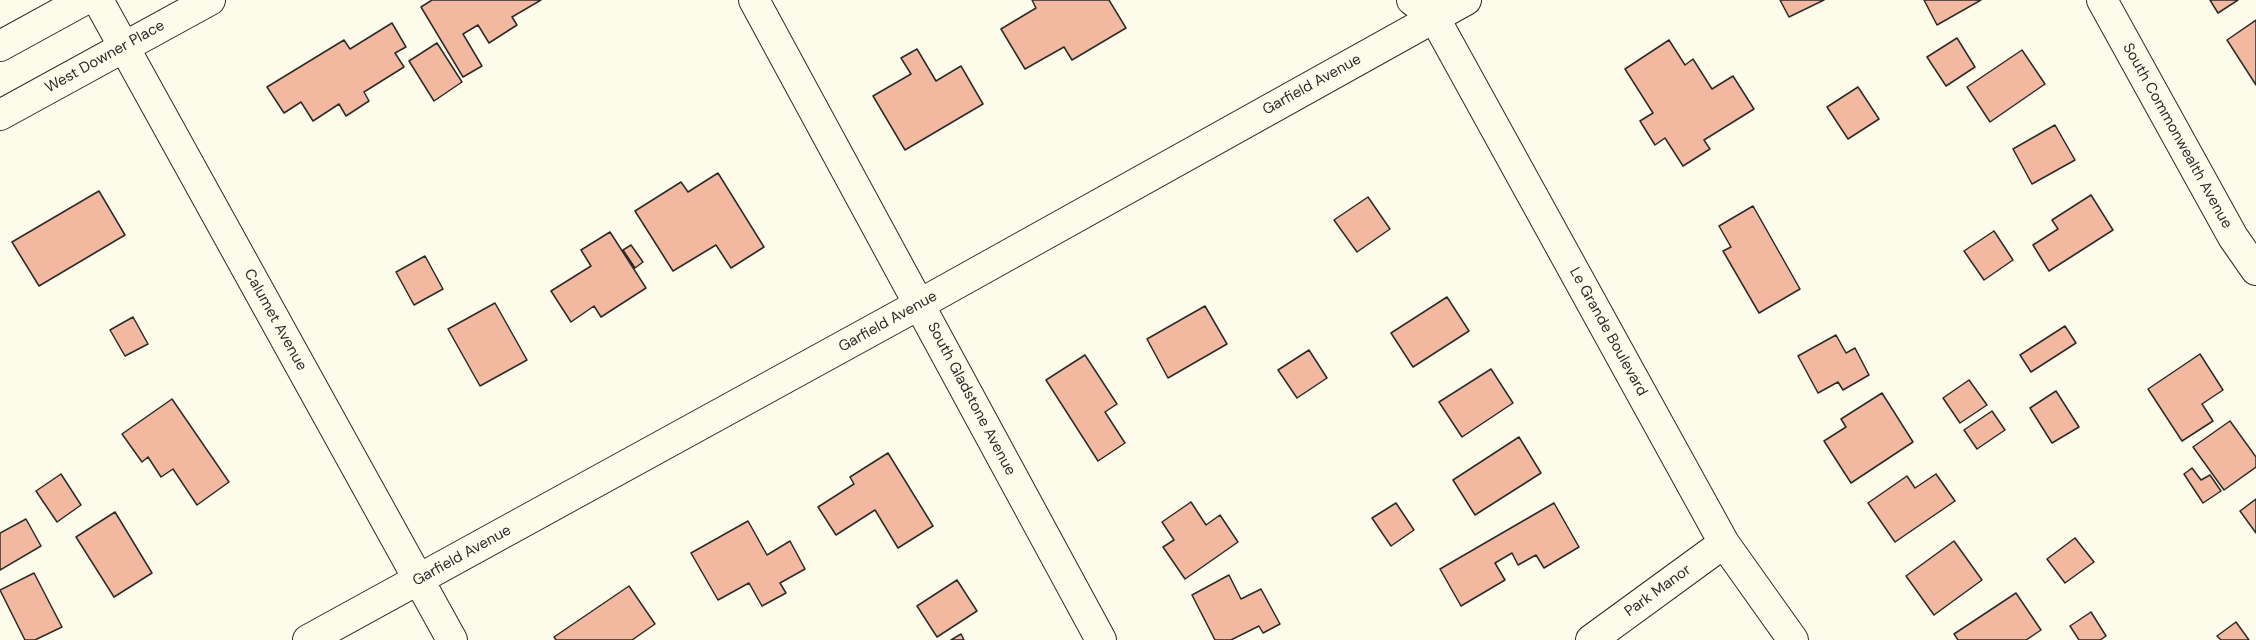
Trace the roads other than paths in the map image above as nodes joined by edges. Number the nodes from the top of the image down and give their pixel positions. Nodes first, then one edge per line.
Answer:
1 (84, 0) edge
2 (98, 0) edge
3 (210, 0) edge
4 (754, 0) edge
5 (1466, 0) edge
6 (2102, 0) edge
7 (1426, 6) edge
8 (0, 46) edge
9 (123, 46) junction
10 (0, 115) edge
11 (2256, 270) edge
12 (920, 304) junction
13 (1724, 543) junction
14 (419, 579) junction
15 (308, 640) edge
16 (452, 640) edge
17 (1101, 640) edge
18 (1591, 640) edge
19 (1793, 640) edge

1 - 8 street
2 - 9 street, Calumet Avenue
3 - 9 street, West Downer Place
4 - 12 street, South Gladstone Avenue
5 - 7 street, Garfield Avenue
6 - 11 street, South Commonwealth Avenue
7 - 12 street, Garfield Avenue
7 - 13 street, Le Grande Boulevard
9 - 10 street, West Downer Place
9 - 14 street, Calumet Avenue
12 - 14 street, Garfield Avenue
12 - 17 street, South Gladstone Avenue
13 - 18 street, Park Manor
13 - 19 street, Le Grande Boulevard
14 - 15 street, Garfield Avenue
14 - 16 street, Calumet Avenue

